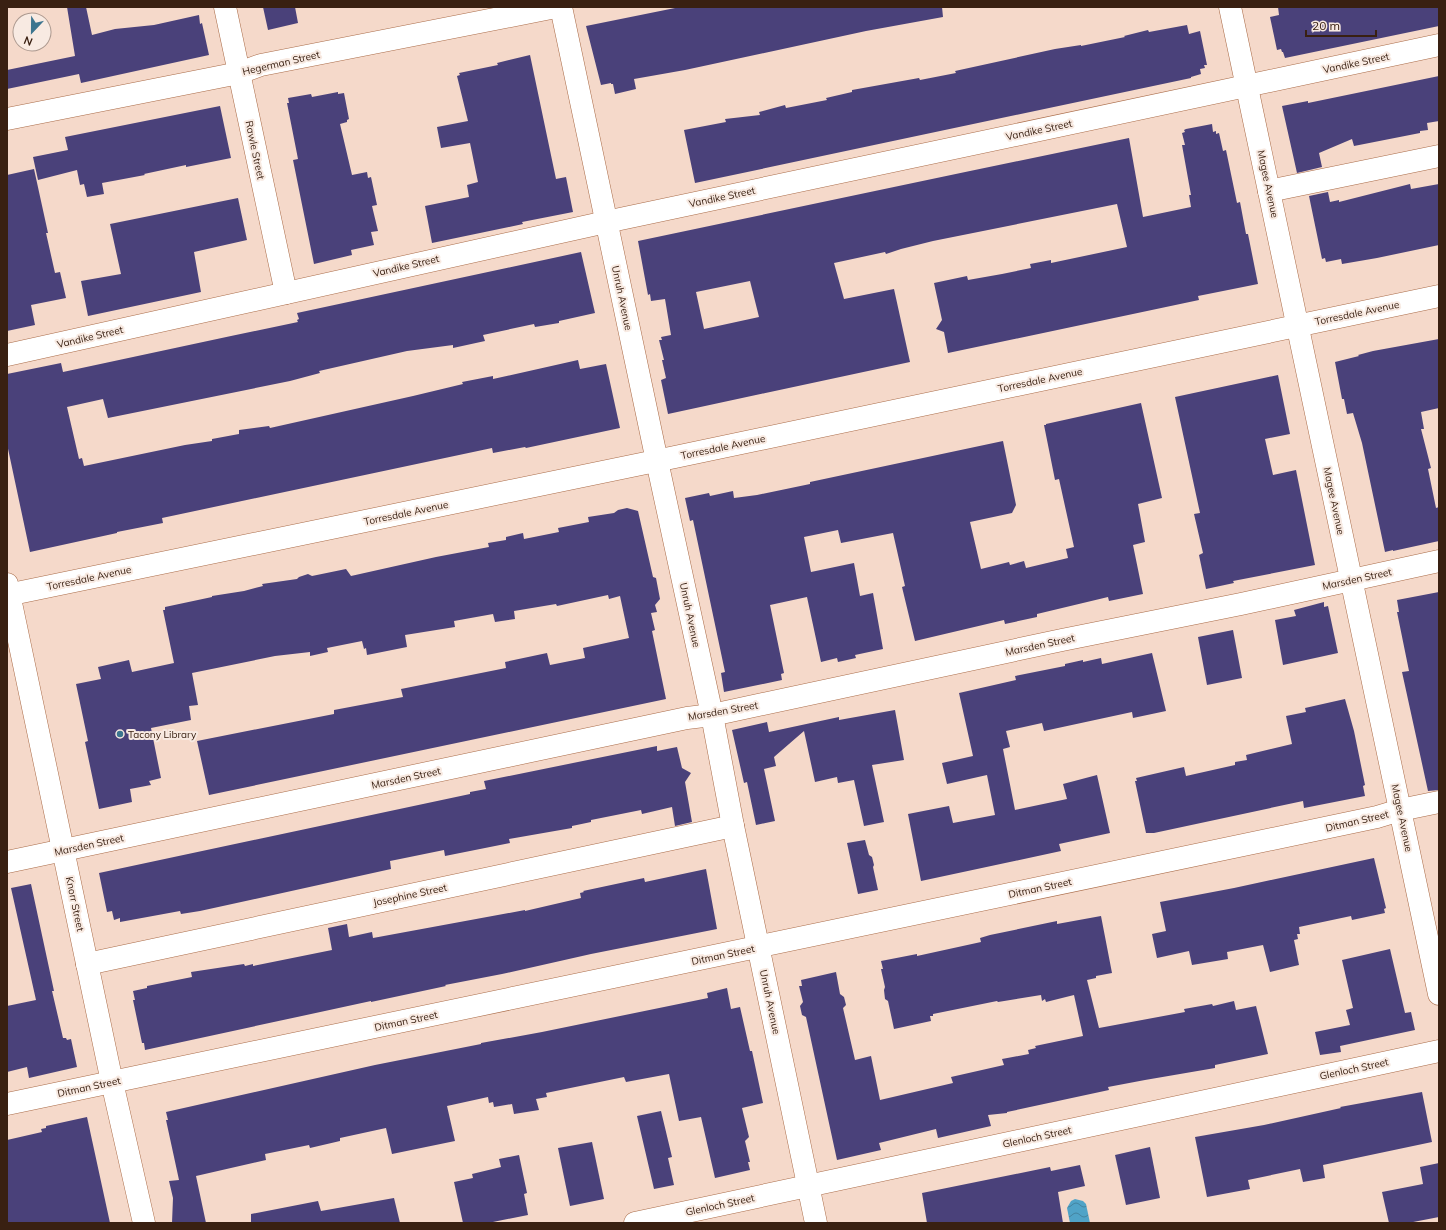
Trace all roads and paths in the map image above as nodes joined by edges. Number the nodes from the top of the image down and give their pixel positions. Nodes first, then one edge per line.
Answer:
1 (225, 7) edge
2 (556, 7) edge
3 (561, 7) edge
4 (1230, 7) edge
5 (1439, 45) edge
6 (239, 73) junction
7 (1247, 86) junction
8 (7, 119) edge
9 (1439, 156) edge
10 (1269, 191) junction
11 (606, 222) junction
12 (286, 293) junction
13 (1439, 296) edge
14 (1298, 326) junction
15 (7, 355) edge
16 (657, 461) junction
17 (1439, 561) edge
18 (1351, 580) junction
19 (8, 591) edge
20 (712, 715) junction
21 (1439, 802) edge
22 (1400, 810) junction
23 (733, 826) junction
24 (64, 850) junction
25 (7, 862) edge
26 (759, 948) junction
27 (87, 964) junction
28 (1439, 994) edge
29 (1439, 1051) edge
30 (112, 1082) junction
31 (7, 1104) edge
32 (808, 1186) junction
33 (144, 1223) edge
34 (635, 1223) edge
35 (816, 1223) edge

1 - 6 street, Rawle Street
2 - 6 street, Hegerman Street
3 - 11 street, Unruh Avenue
4 - 7 street, Magee Avenue
5 - 7 street, Vandike Street
6 - 8 street, Hegerman Street
6 - 12 street, Rawle Street
7 - 10 street, Magee Avenue
7 - 11 street, Vandike Street
9 - 10 street
10 - 14 street, Magee Avenue
11 - 12 street, Vandike Street
11 - 16 street, Unruh Avenue
12 - 15 street, Vandike Street
13 - 14 street, Torresdale Avenue
14 - 16 street, Torresdale Avenue
14 - 18 street, Magee Avenue
16 - 19 street, Torresdale Avenue
16 - 20 street, Unruh Avenue
17 - 18 street, Marsden Street
18 - 20 street, Marsden Street
18 - 22 street, Magee Avenue
19 - 24 street, Knorr Street
20 - 23 street, Unruh Avenue
20 - 24 street, Marsden Street
21 - 22 street, Ditman Street
22 - 26 street, Ditman Street
22 - 28 street, Magee Avenue
23 - 26 street, Unruh Avenue
23 - 27 street, Josephine Street
24 - 25 street, Marsden Street
24 - 27 street, Knorr Street
26 - 30 street, Ditman Street
26 - 32 street, Unruh Avenue
27 - 30 street, Knorr Street
29 - 32 street, Glenloch Street
30 - 31 street, Ditman Street
30 - 33 street, Knorr Street
32 - 34 street, Glenloch Street
32 - 35 street, Unruh Avenue

